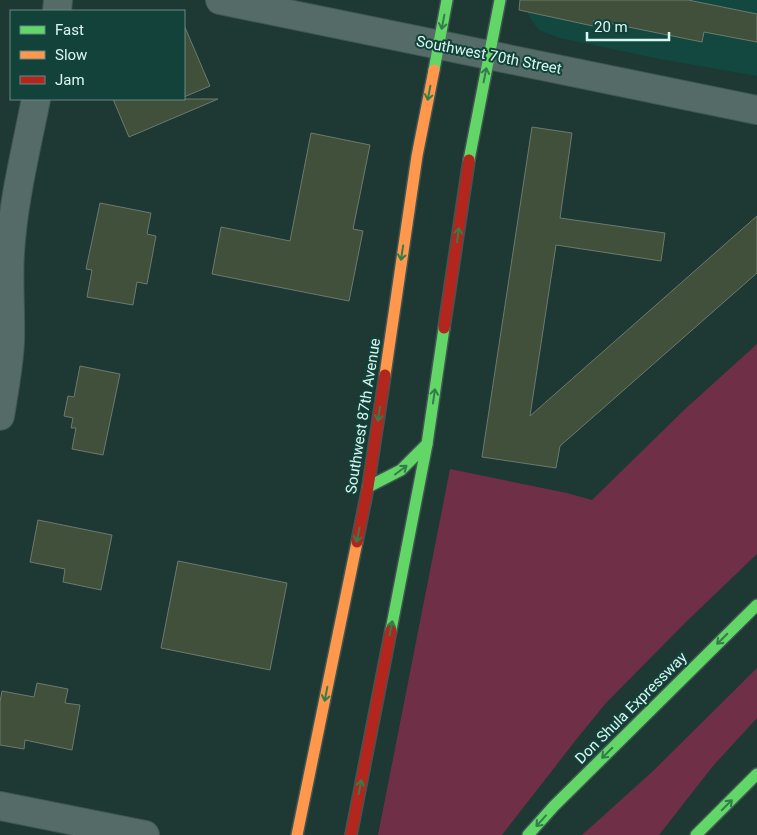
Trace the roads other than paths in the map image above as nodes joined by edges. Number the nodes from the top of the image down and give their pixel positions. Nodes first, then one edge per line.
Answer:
1 (220, 0) edge
2 (447, 0) edge
3 (500, 0) edge
4 (438, 45) junction
5 (489, 55) junction
6 (36, 100) edge
7 (757, 110) edge
8 (0, 416) edge
9 (426, 444) junction
10 (368, 487) junction
11 (757, 605) edge
12 (757, 774) edge
13 (0, 806) edge
14 (145, 835) edge
15 (297, 835) edge
16 (350, 835) edge
17 (528, 835) edge
18 (696, 835) edge

1 - 4 street, Southwest 70th Street
2 -> 4 main road, Southwest 87th Avenue
3 - 5 main road
4 - 5 street, Southwest 70th Street
4 -> 10 main road, Southwest 87th Avenue
5 - 7 street, Southwest 70th Street
9 -> 5 main road
6 - 8 street
10 -> 9 main road
16 -> 9 main road
10 -> 15 main road, Southwest 87th Avenue
11 -> 17 main road, Don Shula Expressway
18 -> 12 main road
13 - 14 street

